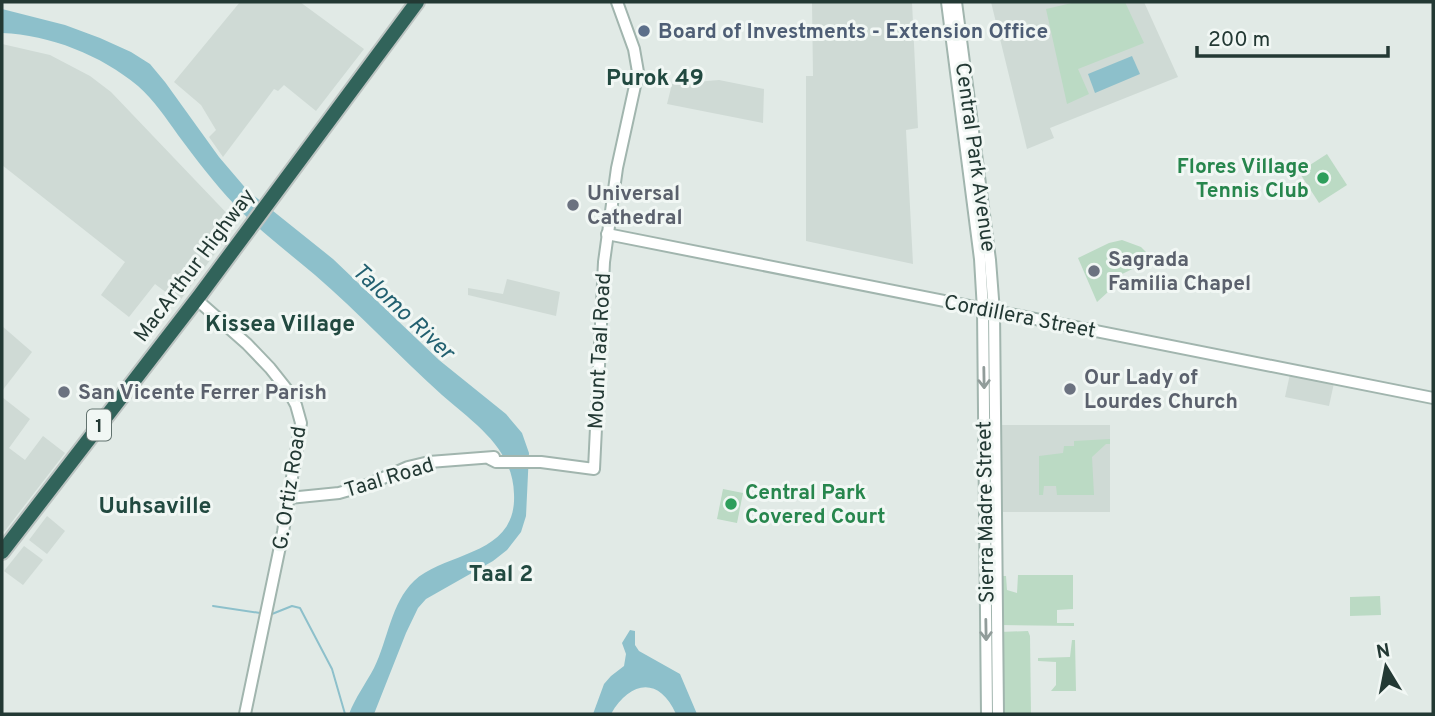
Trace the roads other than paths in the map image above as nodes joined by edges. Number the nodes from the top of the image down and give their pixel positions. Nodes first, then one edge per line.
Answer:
1 (417, 2) edge
2 (617, 2) edge
3 (947, 2) edge
4 (956, 2) edge
5 (607, 234) junction
6 (196, 299) junction
7 (988, 311) junction
8 (1433, 398) edge
9 (594, 469) joint
10 (289, 498) junction
11 (2, 552) edge
12 (245, 714) edge
13 (987, 714) edge
14 (998, 714) edge

1 - 6 highway, MacArthur Highway / 1
2 - 5 street, Mount Taal Road
3 - 7 street, Central Park Avenue
4 - 7 street, Central Park Avenue
5 - 7 street, Cordillera Street
5 - 9 street, Mount Taal Road
6 - 10 street, G. Ortiz Road
6 - 11 highway, MacArthur Highway / 1
7 - 8 street, Cordillera Street
7 -> 13 street, Sierra Madre Street
7 - 14 street, Sierra Madre Street
9 - 10 street, Taal Road
10 - 12 street, G. Ortiz Road

